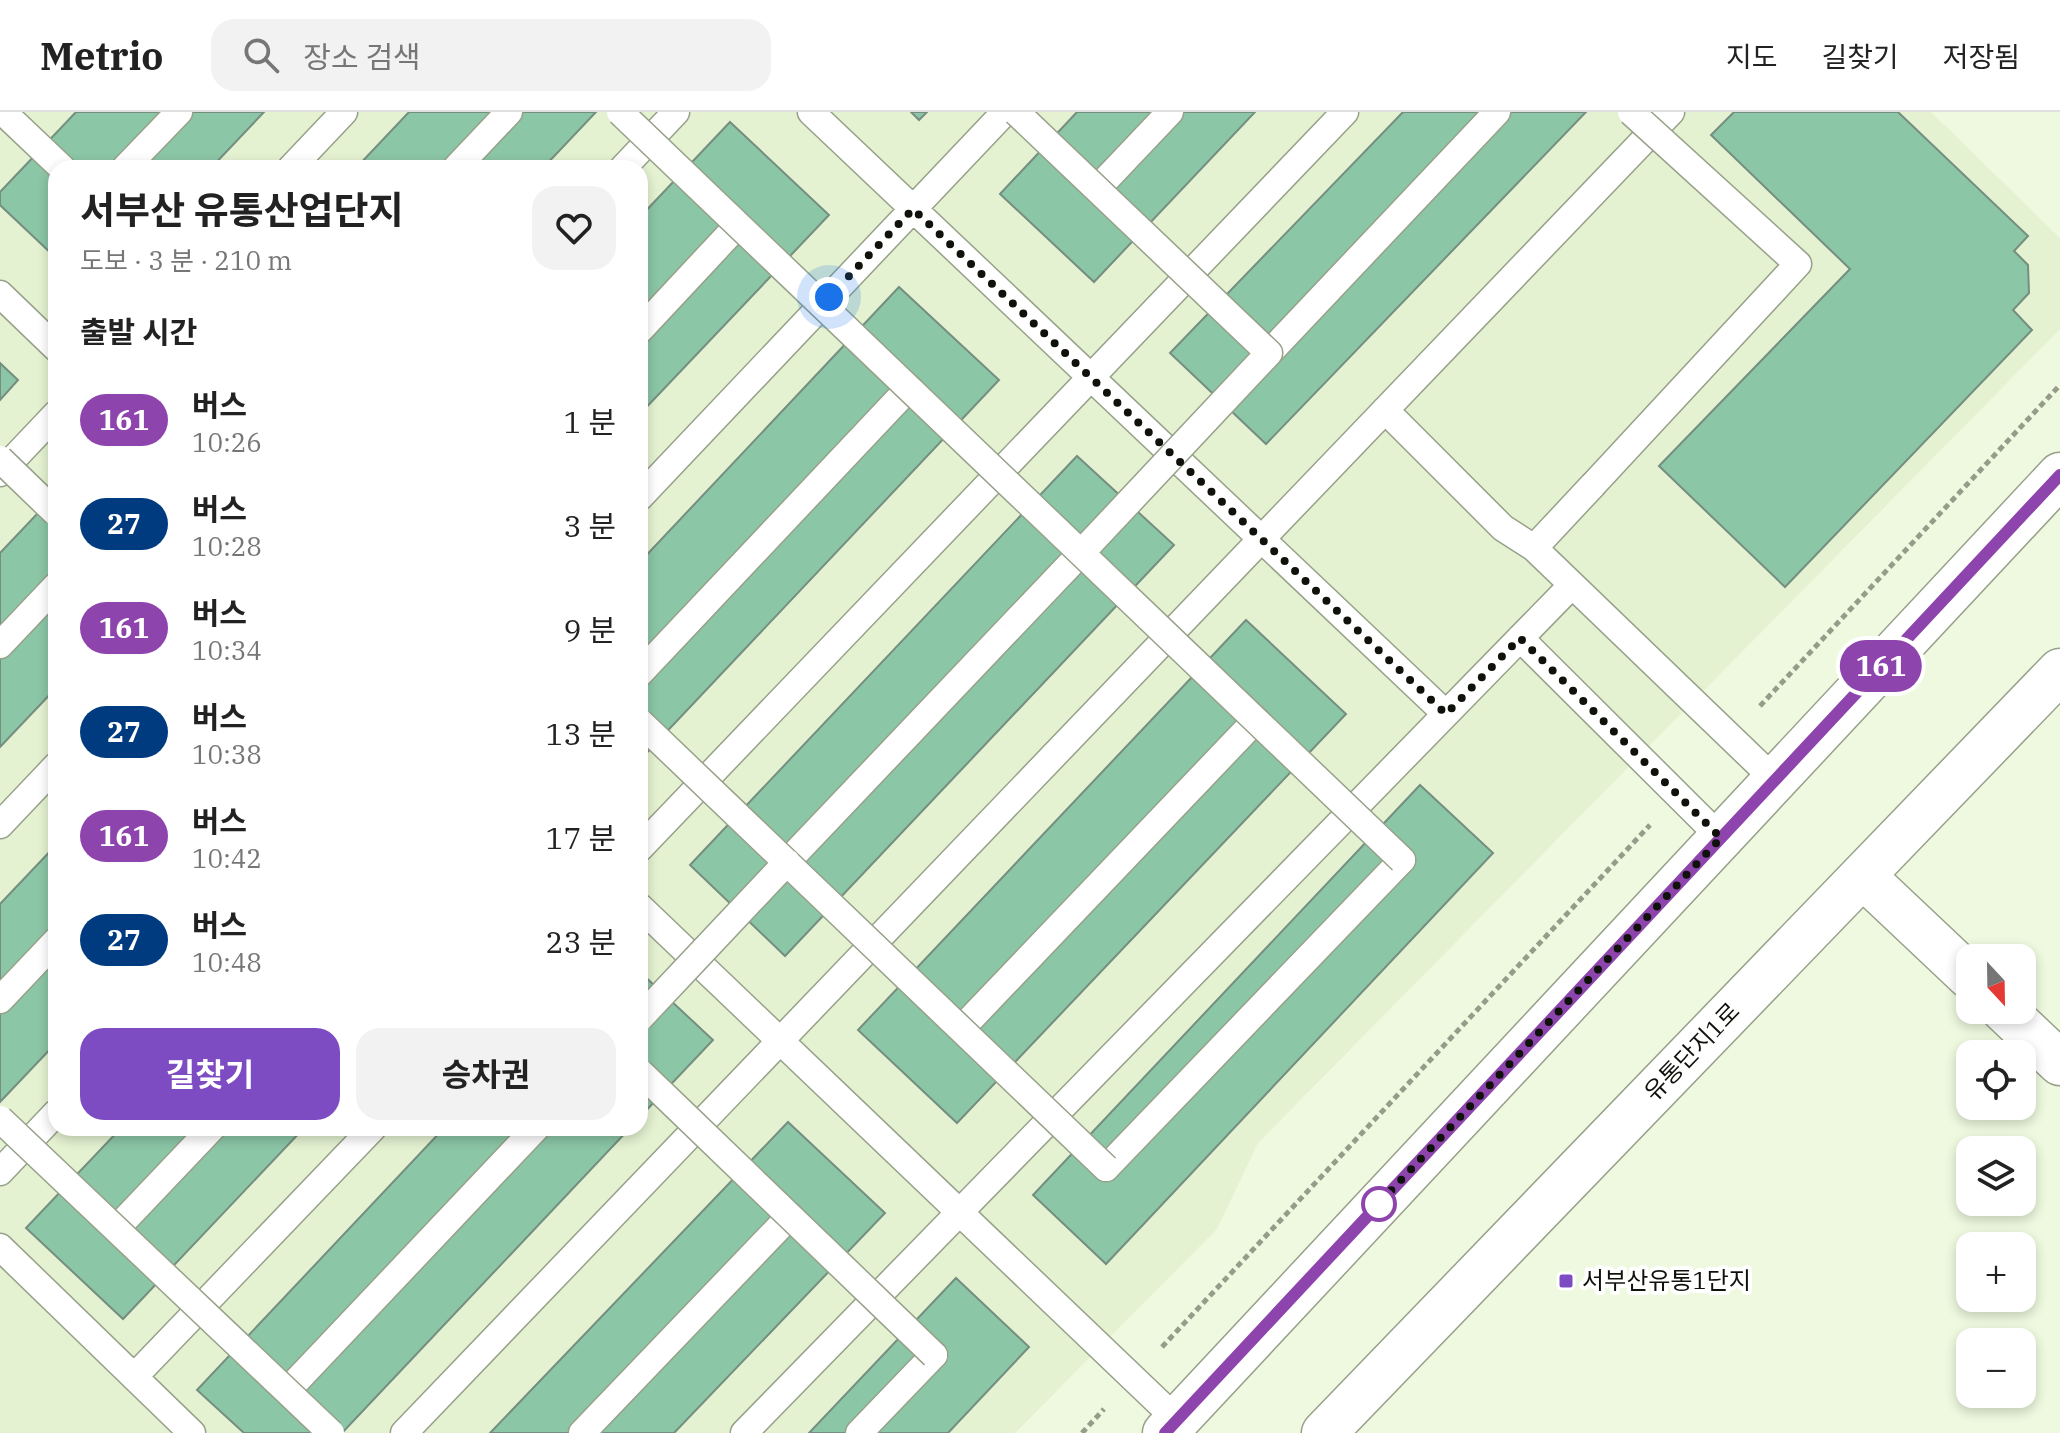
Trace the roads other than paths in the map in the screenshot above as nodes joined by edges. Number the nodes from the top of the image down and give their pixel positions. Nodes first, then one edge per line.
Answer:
1 (3, 112) edge
2 (179, 112) edge
3 (344, 112) edge
4 (509, 112) edge
5 (620, 112) edge
6 (676, 112) edge
7 (811, 112) edge
8 (1005, 112) edge
9 (1016, 112) edge
10 (1170, 112) edge
11 (1345, 112) edge
12 (1497, 112) edge
13 (1631, 112) edge
14 (1671, 112) edge
15 (54, 160) edge
16 (133, 160) edge
17 (299, 160) edge
18 (464, 160) edge
19 (631, 160) edge
20 (1097, 189) junction
21 (913, 209) junction
22 (738, 225) junction
23 (0, 294) edge
24 (648, 321) edge
25 (48, 340) edge
26 (1269, 353) junction
27 (1091, 377) junction
28 (909, 388) junction
29 (1385, 410) junction
30 (48, 422) edge
31 (0, 459) edge
32 (0, 473) edge
33 (2060, 475) edge
34 (648, 489) edge
35 (48, 505) edge
36 (1261, 539) junction
37 (1534, 548) junction
38 (1081, 553) junction
39 (1572, 585) junction
40 (48, 594) edge
41 (1520, 638) junction
42 (0, 645) edge
43 (648, 665) edge
44 (2060, 671) edge
45 (1446, 714) junction
46 (1256, 720) junction
47 (648, 730) edge
48 (48, 774) edge
49 (1775, 780) junction
50 (0, 825) edge
51 (1721, 838) junction
52 (648, 840) edge
53 (787, 862) junction
54 (1863, 876) junction
55 (648, 915) edge
56 (48, 949) edge
57 (1956, 964) edge
58 (0, 1000) edge
59 (648, 1010) edge
60 (2019, 1024) edge
61 (961, 1029) junction
62 (780, 1041) junction
63 (2060, 1063) edge
64 (648, 1080) edge
65 (0, 1119) edge
66 (48, 1121) edge
67 (204, 1136) edge
68 (365, 1136) edge
69 (528, 1136) edge
70 (0, 1172) edge
71 (960, 1212) junction
72 (790, 1216) junction
73 (116, 1229) junction
74 (0, 1247) edge
75 (134, 1377) junction
76 (287, 1391) junction
77 (1171, 1426) edge
78 (192, 1433) edge
79 (331, 1433) edge
80 (404, 1433) edge
81 (582, 1433) edge
82 (744, 1433) edge
83 (859, 1433) edge
84 (1324, 1433) edge

1 - 15 lane
2 - 16 lane
3 - 17 lane
4 - 18 lane
5 - 22 lane, bridge
6 - 19 lane
7 - 21 lane
8 - 21 lane
9 - 20 lane, bridge
10 - 20 lane
11 - 27 lane
12 - 26 lane
13 - 37 lane, bridge
14 - 29 lane
20 - 26 lane, bridge
21 - 27 lane
21 - 34 lane
22 - 24 lane
22 - 28 lane, bridge
23 - 25 lane
26 - 38 lane, bridge
27 - 36 lane
27 - 52 lane
28 - 38 lane, bridge
28 - 43 lane
29 - 36 lane
29 - 37 lane
30 - 32 lane
31 - 35 lane, bridge
33 - 49 main road
36 - 45 lane
36 - 62 lane
37 - 39 lane
38 - 46 lane, bridge
38 - 53 lane
39 - 41 lane
39 - 49 lane
40 - 42 lane
41 - 45 lane
41 - 51 lane
44 - 54 main road, 유통단지1로
45 - 71 lane
46 - 61 lane
46 - 61 lane, bridge
47 - 53 lane, bridge
48 - 50 lane
49 - 51 main road
51 - 77 main road
53 - 59 lane, bridge
53 - 61 lane, bridge
54 - 57 main road
54 - 84 main road, 유통단지1로
55 - 62 lane
56 - 58 lane
60 - 63 main road
62 - 71 lane
62 - 80 lane
64 - 72 lane, bridge
65 - 73 lane, bridge
66 - 70 lane
67 - 73 lane
68 - 75 lane
69 - 76 lane
71 - 77 lane
71 - 82 lane
72 - 81 lane
72 - 83 lane, bridge
73 - 76 lane, bridge
74 - 75 lane
75 - 78 lane
76 - 79 lane, bridge

